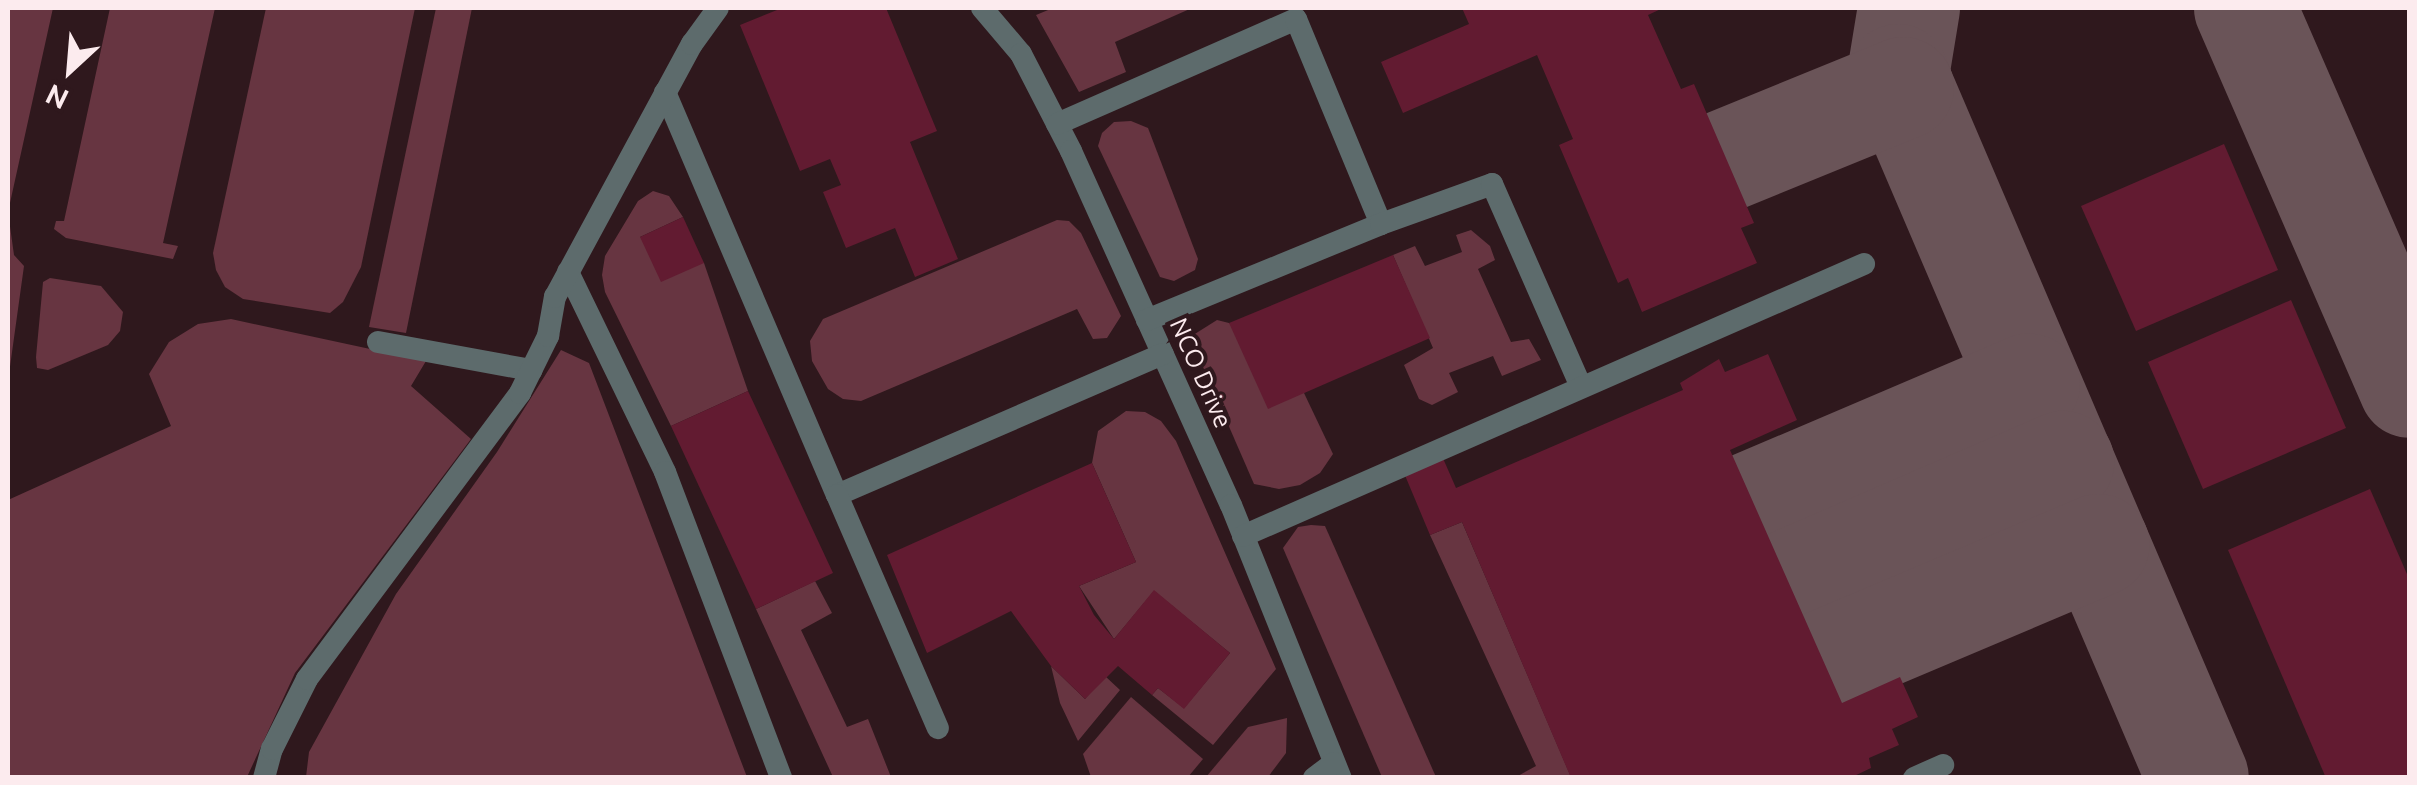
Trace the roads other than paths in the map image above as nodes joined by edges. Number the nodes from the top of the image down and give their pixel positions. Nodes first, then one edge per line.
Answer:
1 (718, 8) edge
2 (983, 8) edge
3 (665, 92) junction
4 (1057, 124) junction
5 (1382, 224) junction
6 (1864, 264) dead end
7 (568, 272) junction
8 (1147, 320) junction
9 (378, 342) dead end
10 (1163, 354) junction
11 (531, 370) junction
12 (1581, 387) junction
13 (837, 495) junction
14 (1243, 536) junction
15 (938, 728) dead end
16 (1943, 765) dead end
17 (1337, 770) edge
18 (264, 778) edge
19 (781, 778) edge
20 (1314, 778) edge
21 (1914, 778) edge

1 - 3 lane
2 - 4 lane, NCO Drive
3 - 7 lane
3 - 13 lane
4 - 5 lane
4 - 8 lane, NCO Drive
5 - 8 lane
5 - 12 lane
6 - 12 lane
7 - 11 lane
7 - 19 lane
8 - 10 lane, NCO Drive
9 - 11 lane
10 - 13 lane
10 - 14 lane, NCO Drive
11 - 18 lane
12 - 14 lane
13 - 15 lane
14 - 17 lane, NCO Drive
16 - 21 lane
17 - 20 lane

